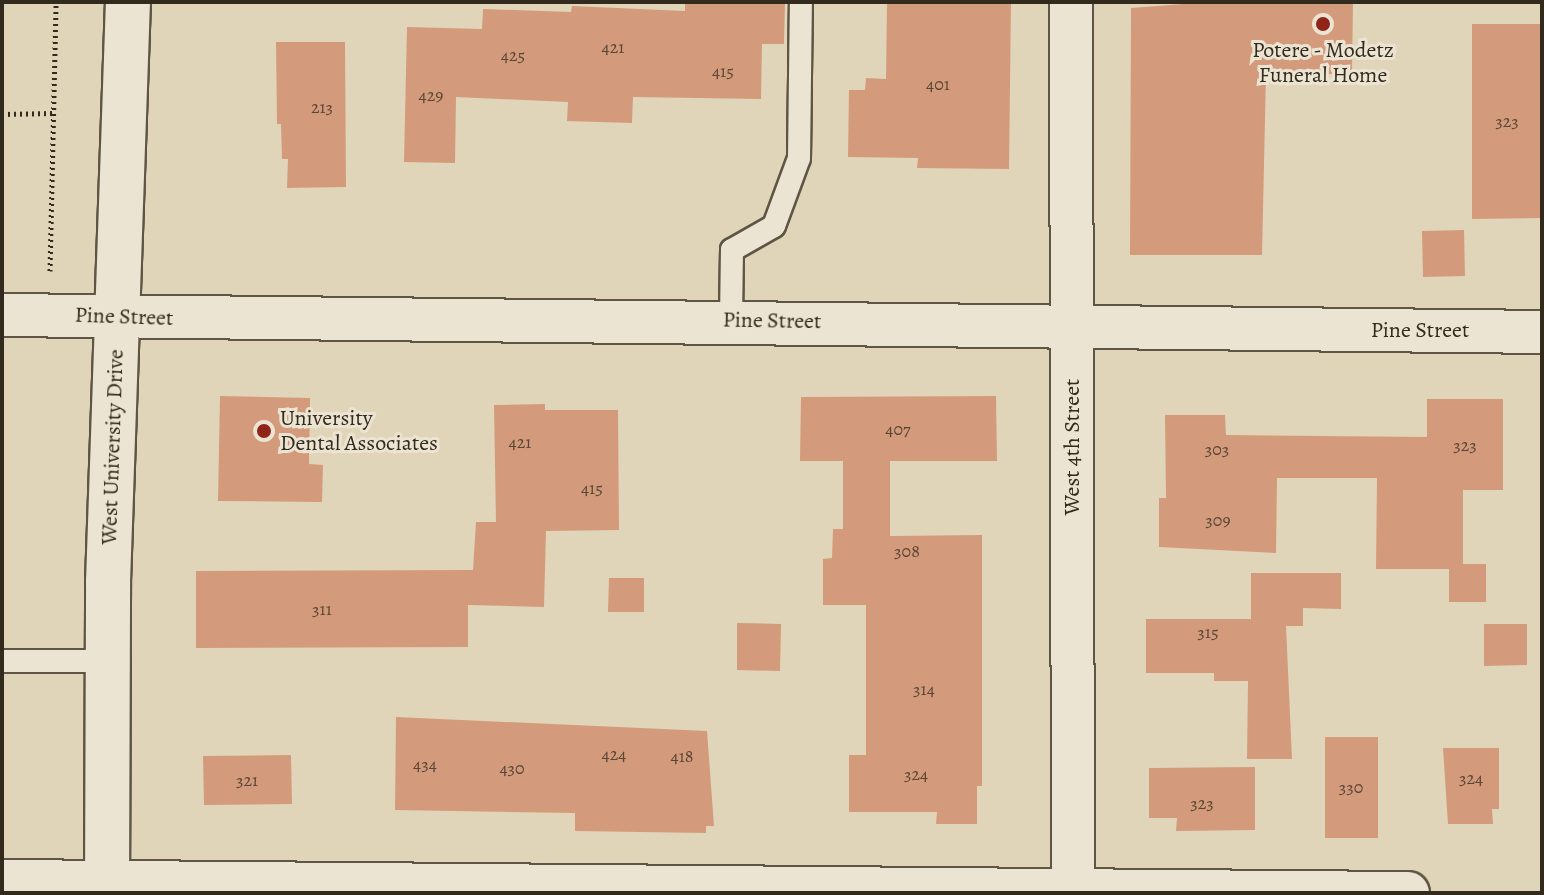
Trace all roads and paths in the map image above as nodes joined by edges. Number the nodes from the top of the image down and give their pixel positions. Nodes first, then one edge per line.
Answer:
1 (56, 2) edge
2 (128, 2) edge
3 (801, 2) edge
4 (1071, 2) edge
5 (54, 113) junction
6 (2, 114) edge
7 (50, 271) dead end
8 (2, 315) edge
9 (119, 317) junction
10 (731, 320) junction
11 (1073, 328) junction
12 (1542, 332) edge
13 (2, 661) edge
14 (108, 661) junction
15 (2, 881) edge
16 (107, 887) edge
17 (1073, 892) edge
18 (1408, 893) edge

1 - 5 path
2 - 9 main road, West University Drive
3 - 10 lane
4 - 11 street, West 4th Street
5 - 6 path
5 - 7 path
8 - 9 street, Pine Street
9 - 10 street, Pine Street
9 - 14 main road, West University Drive
10 - 11 street, Pine Street
11 - 12 street, Pine Street
11 - 17 street, West 4th Street
13 - 14 lane
14 - 16 main road, West University Drive
15 - 16 street
16 - 17 street
17 - 18 street

